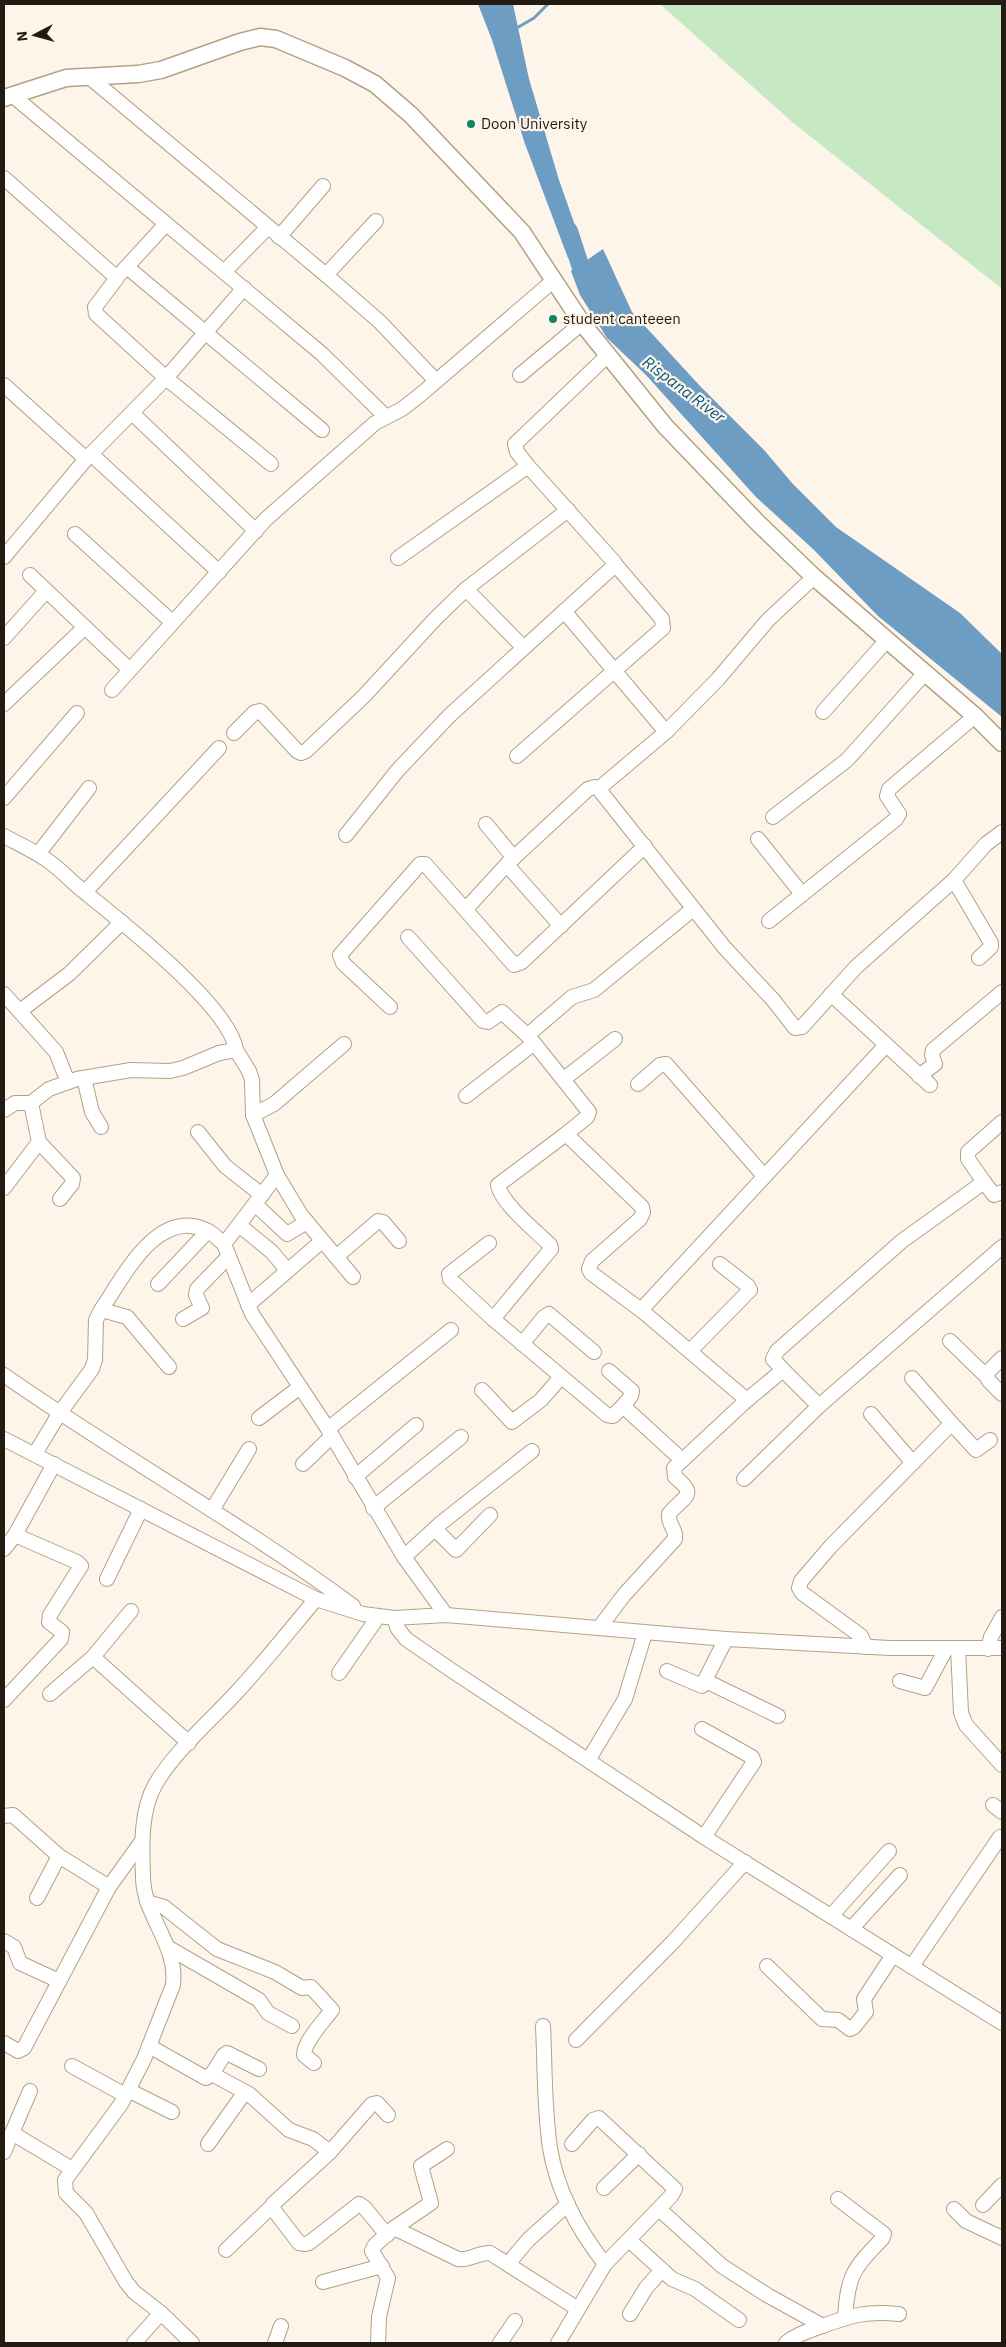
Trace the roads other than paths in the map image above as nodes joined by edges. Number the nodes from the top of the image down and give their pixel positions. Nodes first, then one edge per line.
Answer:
1 (88, 76) junction
2 (8, 97) edge
3 (4, 178) edge
4 (323, 186) dead end
5 (376, 221) dead end
6 (166, 224) junction
7 (268, 226) junction
8 (279, 237) junction
9 (127, 267) junction
10 (225, 271) junction
11 (326, 275) junction
12 (117, 278) junction
13 (553, 280) junction
14 (244, 288) junction
15 (582, 323) junction
16 (206, 333) junction
17 (607, 356) junction
18 (520, 375) dead end
19 (166, 378) junction
20 (436, 380) junction
21 (4, 385) edge
22 (132, 413) junction
23 (386, 417) junction
24 (322, 430) dead end
25 (89, 457) junction
26 (271, 464) dead end
27 (528, 466) junction
28 (568, 510) junction
29 (256, 531) junction
30 (75, 534) dead end
31 (4, 557) edge
32 (398, 558) dead end
33 (615, 564) junction
34 (219, 572) junction
35 (30, 576) dead end
36 (814, 577) junction
37 (466, 588) junction
38 (46, 590) junction
39 (564, 611) junction
40 (172, 622) junction
41 (85, 627) junction
42 (4, 638) edge
43 (887, 640) junction
44 (523, 647) junction
45 (130, 670) junction
46 (614, 671) junction
47 (925, 673) junction
48 (112, 690) dead end
49 (4, 704) edge
50 (823, 712) dead end
51 (77, 713) dead end
52 (975, 716) junction
53 (666, 732) junction
54 (234, 733) dead end
55 (1002, 743) edge
56 (219, 748) dead end
57 (518, 756) dead end
58 (89, 788) dead end
59 (600, 789) junction
60 (4, 798) edge
61 (773, 817) dead end
62 (486, 824) dead end
63 (1002, 832) edge
64 (346, 835) dead end
65 (4, 836) edge
66 (758, 839) dead end
67 (645, 846) junction
68 (38, 854) junction
69 (510, 861) junction
70 (954, 880) junction
71 (85, 892) junction
72 (802, 894) junction
73 (466, 909) junction
74 (693, 909) junction
75 (769, 921) dead end
76 (122, 922) junction
77 (561, 926) junction
78 (408, 937) dead end
79 (979, 958) dead end
80 (1002, 992) edge
81 (4, 994) edge
82 (831, 994) junction
83 (390, 1007) dead end
84 (20, 1011) junction
85 (531, 1039) junction
86 (615, 1039) dead end
87 (344, 1044) dead end
88 (886, 1045) junction
89 (236, 1050) junction
90 (84, 1078) junction
91 (564, 1079) junction
92 (68, 1082) junction
93 (638, 1084) dead end
94 (466, 1096) dead end
95 (31, 1103) junction
96 (4, 1110) edge
97 (252, 1115) junction
98 (1002, 1122) edge
99 (101, 1127) dead end
100 (198, 1132) dead end
101 (566, 1134) junction
102 (39, 1142) junction
103 (277, 1175) junction
104 (764, 1176) junction
105 (984, 1182) junction
106 (4, 1188) edge
107 (1002, 1192) edge
108 (60, 1199) dead end
109 (258, 1200) junction
110 (306, 1222) junction
111 (239, 1225) junction
112 (208, 1230) junction
113 (322, 1241) junction
114 (399, 1241) dead end
115 (489, 1243) dead end
116 (1002, 1247) edge
117 (226, 1251) junction
118 (336, 1257) junction
119 (720, 1264) dead end
120 (287, 1270) junction
121 (353, 1277) dead end
122 (158, 1284) dead end
123 (248, 1305) junction
124 (102, 1307) junction
125 (641, 1310) junction
126 (183, 1319) dead end
127 (493, 1319) junction
128 (451, 1330) dead end
129 (950, 1341) dead end
130 (522, 1344) junction
131 (690, 1351) junction
132 (594, 1352) dead end
133 (1002, 1358) edge
134 (169, 1367) dead end
135 (783, 1370) junction
136 (609, 1371) dead end
137 (4, 1375) edge
138 (986, 1376) junction
139 (561, 1377) junction
140 (912, 1378) dead end
141 (300, 1387) junction
142 (482, 1390) dead end
143 (1002, 1394) edge
144 (747, 1400) junction
145 (623, 1406) junction
146 (819, 1406) junction
147 (59, 1414) junction
148 (871, 1414) dead end
149 (259, 1418) dead end
150 (416, 1425) dead end
151 (953, 1425) junction
152 (330, 1433) junction
153 (461, 1437) dead end
154 (4, 1439) edge
155 (990, 1440) dead end
156 (249, 1449) dead end
157 (532, 1451) dead end
158 (35, 1454) junction
159 (682, 1460) junction
160 (914, 1463) junction
161 (54, 1464) junction
162 (303, 1464) dead end
163 (356, 1477) junction
164 (744, 1478) dead end
165 (373, 1508) junction
166 (141, 1509) junction
167 (212, 1510) junction
168 (490, 1516) dead end
169 (435, 1529) junction
170 (15, 1535) junction
171 (4, 1549) edge
172 (404, 1557) junction
173 (107, 1579) dead end
174 (316, 1599) junction
175 (130, 1611) dead end
176 (363, 1614) junction
177 (446, 1615) junction
178 (378, 1616) junction
179 (1002, 1617) edge
180 (394, 1618) junction
181 (599, 1628) junction
182 (645, 1633) junction
183 (726, 1639) junction
184 (866, 1647) junction
185 (1002, 1648) edge
186 (952, 1649) junction
187 (988, 1649) junction
188 (93, 1657) junction
189 (667, 1671) dead end
190 (339, 1673) dead end
191 (706, 1681) junction
192 (900, 1681) dead end
193 (50, 1694) dead end
194 (4, 1700) edge
195 (778, 1716) dead end
196 (702, 1729) dead end
197 (189, 1743) junction
198 (589, 1759) junction
199 (1002, 1765) edge
200 (4, 1816) edge
201 (704, 1836) junction
202 (1000, 1837) dead end
203 (142, 1841) junction
204 (889, 1851) dead end
205 (58, 1856) junction
206 (745, 1862) junction
207 (900, 1875) dead end
208 (109, 1887) junction
209 (37, 1898) dead end
210 (147, 1902) junction
211 (831, 1916) junction
212 (851, 1928) junction
213 (4, 1941) edge
214 (169, 1948) junction
215 (893, 1954) junction
216 (767, 1966) dead end
217 (912, 1966) junction
218 (59, 1981) junction
219 (1001, 2020) edge
220 (292, 2026) dead end
221 (543, 2026) dead end
222 (576, 2040) dead end
223 (4, 2043) edge
224 (149, 2046) junction
225 (314, 2063) dead end
226 (72, 2066) dead end
227 (259, 2069) dead end
228 (212, 2074) junction
229 (30, 2091) dead end
230 (127, 2092) junction
231 (245, 2092) junction
232 (172, 2112) dead end
233 (388, 2115) dead end
234 (12, 2133) junction
235 (208, 2144) dead end
236 (572, 2144) dead end
237 (447, 2149) dead end
238 (4, 2152) edge
239 (330, 2152) junction
240 (639, 2154) junction
241 (72, 2169) junction
242 (1002, 2185) edge
243 (604, 2188) dead end
244 (838, 2198) dead end
245 (568, 2204) junction
246 (984, 2205) dead end
247 (272, 2206) junction
248 (659, 2209) junction
249 (954, 2209) dead end
250 (390, 2231) junction
251 (1002, 2238) edge
252 (629, 2240) junction
253 (226, 2250) dead end
254 (508, 2264) junction
255 (605, 2264) junction
256 (382, 2266) junction
257 (662, 2270) junction
258 (323, 2282) dead end
259 (578, 2309) junction
260 (161, 2313) junction
261 (630, 2314) dead end
262 (899, 2314) dead end
263 (845, 2317) junction
264 (739, 2320) dead end
265 (515, 2321) dead end
266 (281, 2326) dead end
267 (823, 2326) junction
268 (134, 2343) edge
269 (192, 2343) edge
270 (275, 2343) edge
271 (378, 2343) edge
272 (500, 2343) edge
273 (558, 2343) edge
274 (786, 2343) edge

1 - 2 main road
1 - 7 street
1 - 13 main road
2 - 6 street
3 - 12 street
4 - 8 street
5 - 11 street
6 - 9 street
6 - 10 street
7 - 8 street
7 - 10 street
8 - 11 street
9 - 12 street
9 - 16 street
10 - 14 street
11 - 20 street
12 - 19 street
13 - 15 main road
13 - 20 street
14 - 16 street
14 - 23 street
15 - 17 main road
15 - 18 street
16 - 19 street
16 - 24 street
17 - 27 street
17 - 36 main road
19 - 22 street
19 - 26 street
20 - 23 street
21 - 25 street
22 - 25 street
22 - 29 street
23 - 29 street
25 - 31 street
25 - 34 street
27 - 28 street
27 - 32 street
28 - 33 street
28 - 37 street
29 - 34 street
30 - 40 street
33 - 39 street
33 - 46 street
34 - 40 street
35 - 38 street
36 - 43 main road
36 - 53 street
37 - 44 street
37 - 54 street
38 - 41 street
38 - 42 street
39 - 44 street
39 - 46 street
40 - 45 street
41 - 45 street
41 - 49 street
43 - 47 main road
43 - 50 street
44 - 64 street
45 - 48 street
46 - 53 street
46 - 57 street
47 - 52 main road
47 - 61 street
51 - 60 street
52 - 55 main road
52 - 72 street
53 - 59 street
56 - 71 street
58 - 68 street
59 - 67 street
59 - 69 street
62 - 69 street
63 - 70 street
65 - 68 street
66 - 72 street
67 - 74 street
67 - 77 street
68 - 71 street
69 - 73 street
69 - 77 street
70 - 79 street
70 - 82 street
71 - 76 street
72 - 75 street
73 - 77 street
73 - 83 street
74 - 82 street
74 - 85 street
76 - 84 street
76 - 89 street
78 - 85 street
80 - 88 street
81 - 84 street
82 - 88 street
84 - 92 street
85 - 91 street
85 - 94 street
86 - 91 street
87 - 97 street
88 - 104 street
89 - 90 street
89 - 97 street
90 - 92 street
90 - 99 street
91 - 101 street
92 - 95 street
93 - 104 street
95 - 96 street
95 - 102 street
97 - 103 street
98 - 105 street
100 - 109 street
101 - 125 street
101 - 127 street
102 - 106 street
102 - 108 street
103 - 109 street
103 - 110 street
104 - 125 street
105 - 107 street
105 - 135 street
109 - 110 street
109 - 111 street
110 - 113 street
111 - 117 street
111 - 120 street
112 - 117 street
112 - 122 street
112 - 124 street
113 - 118 street
113 - 120 street
114 - 118 street
115 - 127 street
116 - 146 street
117 - 123 street
117 - 126 street
118 - 121 street
119 - 131 street
120 - 123 street
123 - 141 street
124 - 134 street
124 - 147 street
125 - 131 street
127 - 130 street
128 - 152 street
129 - 138 street
130 - 132 street
130 - 139 street
131 - 144 street
133 - 138 street
135 - 144 street
135 - 146 street
136 - 145 street
137 - 147 street
138 - 143 street
139 - 142 street
139 - 145 street
140 - 151 street
141 - 149 street
141 - 152 street
144 - 159 street
145 - 159 street
146 - 164 street
147 - 158 street
147 - 167 street
148 - 160 street
150 - 163 street
151 - 155 street
151 - 160 street
152 - 162 street
152 - 163 street
153 - 165 street
154 - 158 street
156 - 167 street
157 - 169 street
158 - 161 street
159 - 181 street
160 - 184 street
161 - 166 street
161 - 170 street
163 - 165 street
165 - 172 street
166 - 173 street
166 - 174 street
167 - 176 street
168 - 169 street
169 - 172 street
170 - 171 street
170 - 194 street
172 - 177 street
174 - 176 street
174 - 197 street
175 - 188 street
176 - 178 street
177 - 180 street
177 - 181 street
178 - 180 street
178 - 190 street
179 - 187 street
180 - 198 street
181 - 182 street
182 - 183 street
182 - 198 street
183 - 184 street
183 - 191 street
184 - 186 street
185 - 187 street
186 - 187 street
186 - 192 street
186 - 199 street
188 - 193 street
188 - 197 street
189 - 191 street
191 - 195 street
196 - 201 street
197 - 203 street
198 - 201 street
200 - 205 street
201 - 206 street
202 - 217 street
203 - 208 street
203 - 210 street
204 - 211 street
205 - 208 street
205 - 209 street
206 - 211 street
206 - 222 street
207 - 212 street
208 - 218 street
210 - 214 street
210 - 225 street
211 - 212 street
212 - 215 street
213 - 218 street
214 - 220 street
214 - 224 street
215 - 216 street
215 - 217 street
217 - 219 street
218 - 223 street
221 - 245 street
224 - 228 street
224 - 230 street
226 - 230 street
227 - 228 street
228 - 231 street
229 - 234 street
230 - 232 street
230 - 241 street
231 - 235 street
231 - 239 street
233 - 239 street
234 - 238 street
234 - 241 street
236 - 240 street
237 - 250 street
239 - 247 street
240 - 243 street
240 - 248 street
241 - 260 street
242 - 246 street
244 - 263 street
245 - 254 street
245 - 255 street
247 - 250 street
247 - 253 street
248 - 252 street
248 - 267 street
249 - 251 street
250 - 254 street
250 - 256 street
252 - 255 street
252 - 257 street
254 - 259 street
255 - 259 street
256 - 258 street
256 - 271 street
257 - 261 street
257 - 264 street
259 - 273 street
260 - 268 street
260 - 269 street
262 - 263 street
263 - 267 street
265 - 272 street
266 - 270 street
267 - 274 street

